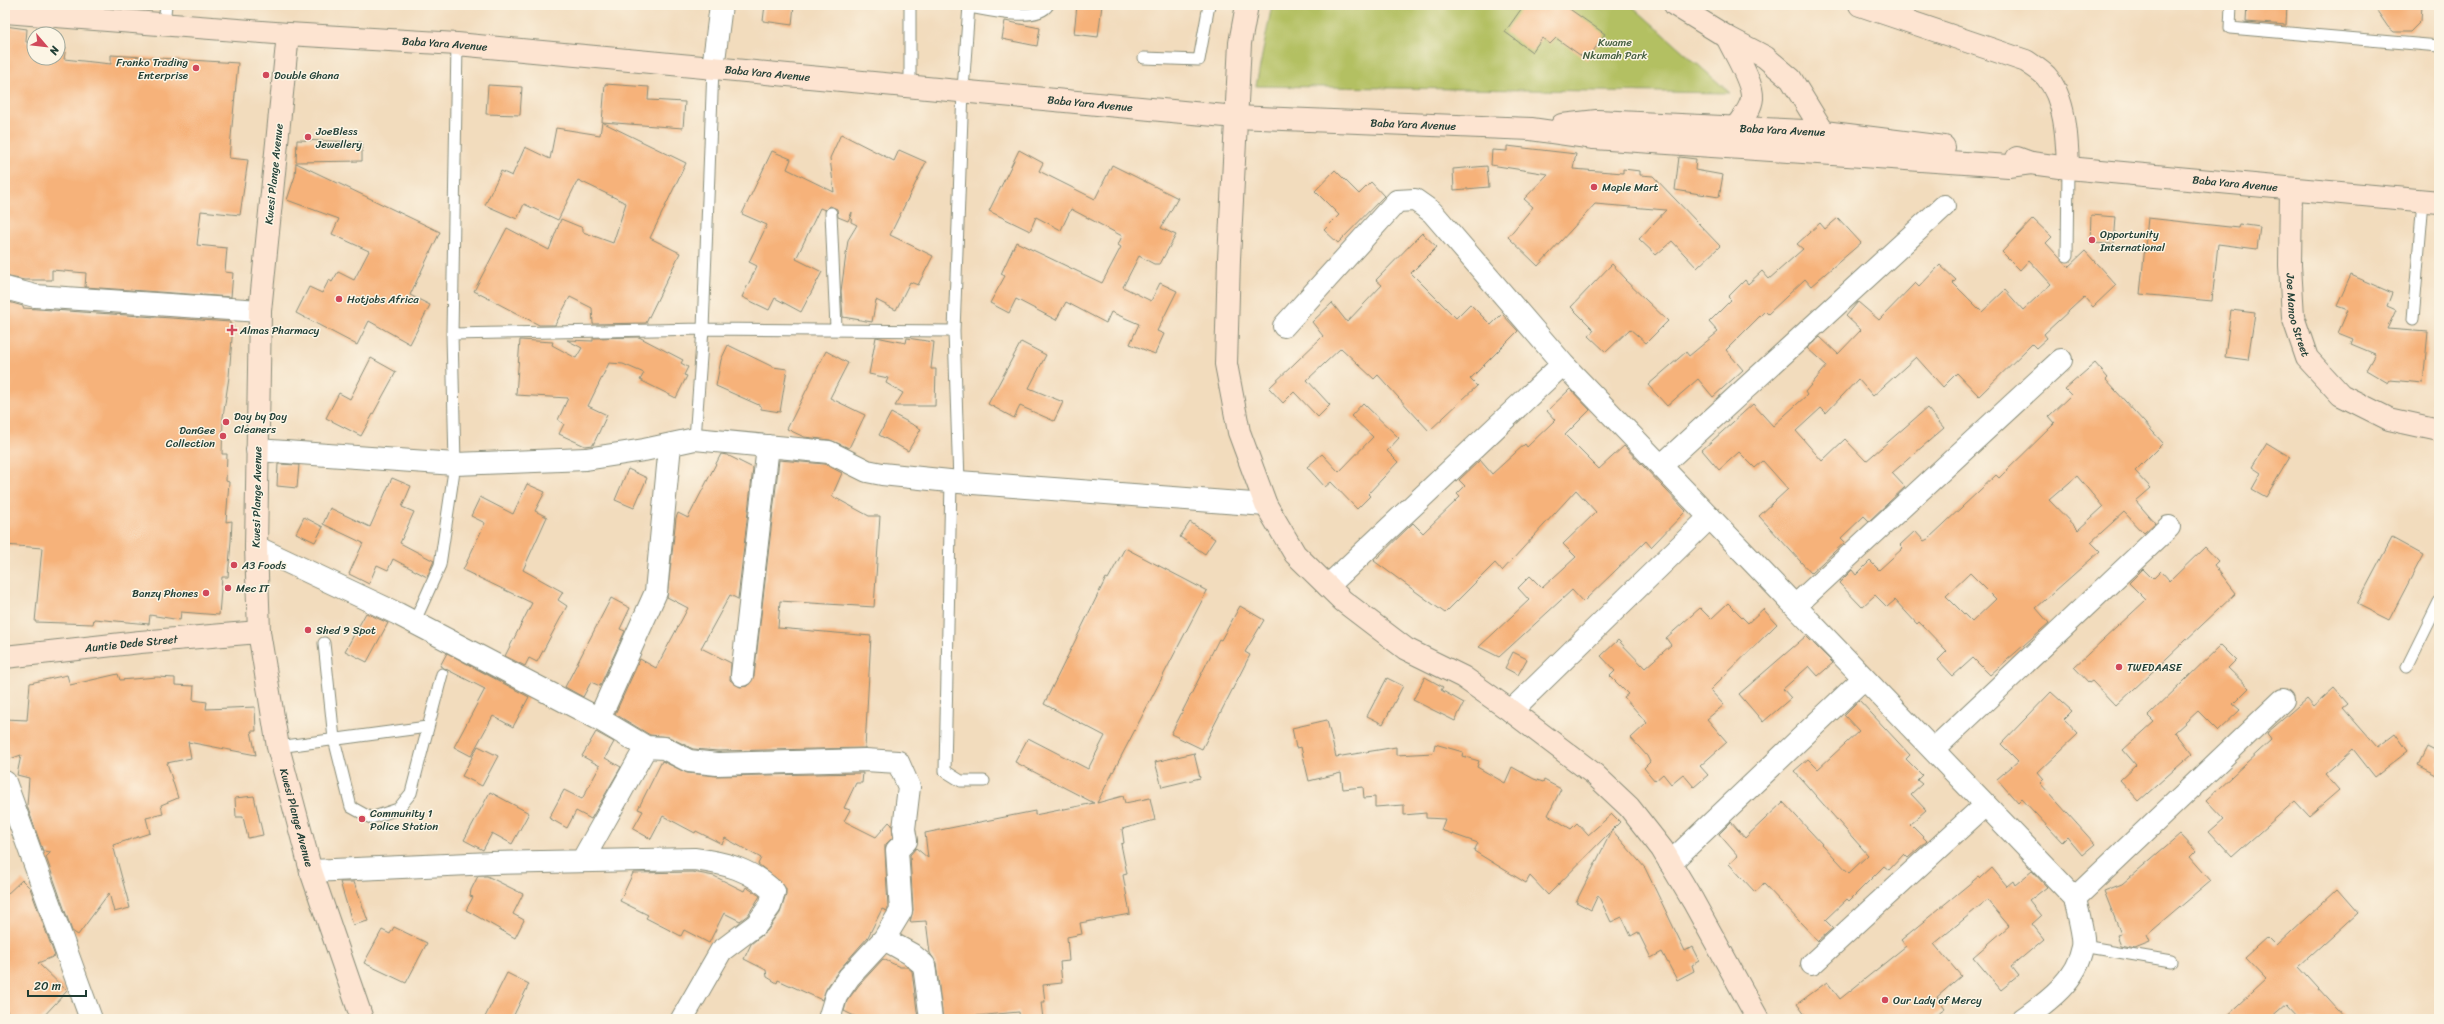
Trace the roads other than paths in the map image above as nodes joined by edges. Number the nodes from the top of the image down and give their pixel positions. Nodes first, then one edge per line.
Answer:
1 (721, 5) edge
2 (910, 5) edge
3 (1048, 5) edge
4 (1209, 5) edge
5 (1246, 5) edge
6 (1675, 5) edge
7 (1860, 5) edge
8 (2231, 5) edge
9 (969, 6) edge
10 (57, 11) edge
11 (5, 12) edge
12 (165, 14) edge
13 (288, 34) junction
14 (1726, 38) junction
15 (457, 44) junction
16 (2439, 46) edge
17 (1144, 58) dead end
18 (713, 68) junction
19 (910, 85) junction
20 (963, 90) junction
21 (1236, 117) junction
22 (1735, 128) junction
23 (1531, 129) junction
24 (1824, 132) junction
25 (1834, 152) junction
26 (2031, 163) junction
27 (2068, 168) junction
28 (2291, 189) junction
29 (2431, 202) edge
30 (1944, 206) dead end
31 (831, 213) dead end
32 (2067, 256) dead end
33 (5, 288) edge
34 (260, 311) junction
35 (2413, 319) dead end
36 (1284, 326) dead end
37 (836, 328) junction
38 (703, 329) junction
39 (954, 331) junction
40 (452, 334) junction
41 (2061, 360) dead end
42 (1563, 364) junction
43 (2439, 430) edge
44 (695, 438) junction
45 (670, 445) junction
46 (768, 446) junction
47 (257, 450) junction
48 (455, 464) junction
49 (1661, 466) junction
50 (955, 481) junction
51 (1266, 505) junction
52 (1710, 517) junction
53 (2170, 527) dead end
54 (256, 547) junction
55 (1328, 586) junction
56 (2439, 602) edge
57 (1795, 606) junction
58 (414, 623) junction
59 (259, 632) junction
60 (324, 643) dead end
61 (5, 657) edge
62 (2407, 667) dead end
63 (442, 674) dead end
64 (742, 675) dead end
65 (1864, 678) junction
66 (2283, 700) dead end
67 (1512, 711) junction
68 (599, 720) junction
69 (427, 727) junction
70 (334, 739) junction
71 (278, 747) junction
72 (646, 747) junction
73 (1933, 750) junction
74 (984, 781) dead end
75 (5, 782) edge
76 (1985, 805) junction
77 (582, 861) junction
78 (1670, 863) junction
79 (311, 871) junction
80 (2075, 898) junction
81 (884, 939) junction
82 (2083, 946) junction
83 (2171, 962) dead end
84 (1812, 964) dead end
85 (91, 1019) edge
86 (362, 1019) edge
87 (682, 1019) edge
88 (829, 1019) edge
89 (931, 1019) edge
90 (1758, 1019) edge
91 (2023, 1019) edge

1 - 18 street
2 - 19 lane
3 - 9 lane
4 - 17 lane
5 - 21 main road
6 - 14 main road
7 - 27 main road
8 - 16 lane
9 - 20 lane
10 - 11 main road, Baba Yara Avenue
10 - 12 main road, Baba Yara Avenue
12 - 13 main road, Baba Yara Avenue
13 - 15 main road, Baba Yara Avenue
13 - 34 main road, Kwesi Plange Avenue
14 - 22 main road
14 - 24 main road
15 - 18 main road, Baba Yara Avenue
15 - 40 lane
18 - 19 main road, Baba Yara Avenue
18 - 38 lane
19 - 20 main road, Baba Yara Avenue
20 - 21 main road, Baba Yara Avenue
20 - 39 lane
21 - 23 main road, Baba Yara Avenue
21 - 51 main road
22 - 23 main road, Baba Yara Avenue
22 - 24 main road, Baba Yara Avenue
23 - 25 main road, Baba Yara Avenue
24 - 25 main road
24 - 26 main road, Baba Yara Avenue
25 - 26 main road, Baba Yara Avenue
26 - 27 main road, Baba Yara Avenue
27 - 28 main road, Baba Yara Avenue
27 - 32 lane
28 - 29 main road, Baba Yara Avenue
28 - 43 main road, Joe Manoo Street
29 - 35 lane
30 - 49 street
31 - 37 lane
33 - 34 street
34 - 47 main road, Kwesi Plange Avenue
36 - 42 street
37 - 38 lane
37 - 39 lane
38 - 40 lane
38 - 44 lane
39 - 50 lane
40 - 48 lane
41 - 57 street
42 - 49 street
42 - 55 street
44 - 45 street
44 - 46 street
45 - 48 street
45 - 68 street
46 - 50 street
46 - 64 street
47 - 48 street
47 - 54 main road, Kwesi Plange Avenue
48 - 58 lane
49 - 52 street
50 - 51 street
50 - 74 lane
51 - 55 main road
52 - 57 street
52 - 67 street
53 - 73 street
54 - 58 street
54 - 59 main road, Kwesi Plange Avenue
55 - 67 main road
56 - 62 lane
57 - 65 street
58 - 68 street
59 - 61 main road, Auntie Dede Street
59 - 71 main road, Kwesi Plange Avenue
60 - 70 lane
63 - 69 lane
65 - 73 street
65 - 78 street
66 - 80 street
67 - 78 main road
68 - 72 street
69 - 70 lane
69 - 70 lane
70 - 71 lane
71 - 79 main road, Kwesi Plange Avenue
72 - 77 street
72 - 81 street
73 - 76 street
75 - 85 street
76 - 80 street
76 - 84 street
77 - 79 street
77 - 87 street
78 - 90 main road
79 - 86 main road, Kwesi Plange Avenue
80 - 82 street
81 - 88 street
81 - 89 street
82 - 83 lane
82 - 91 street

